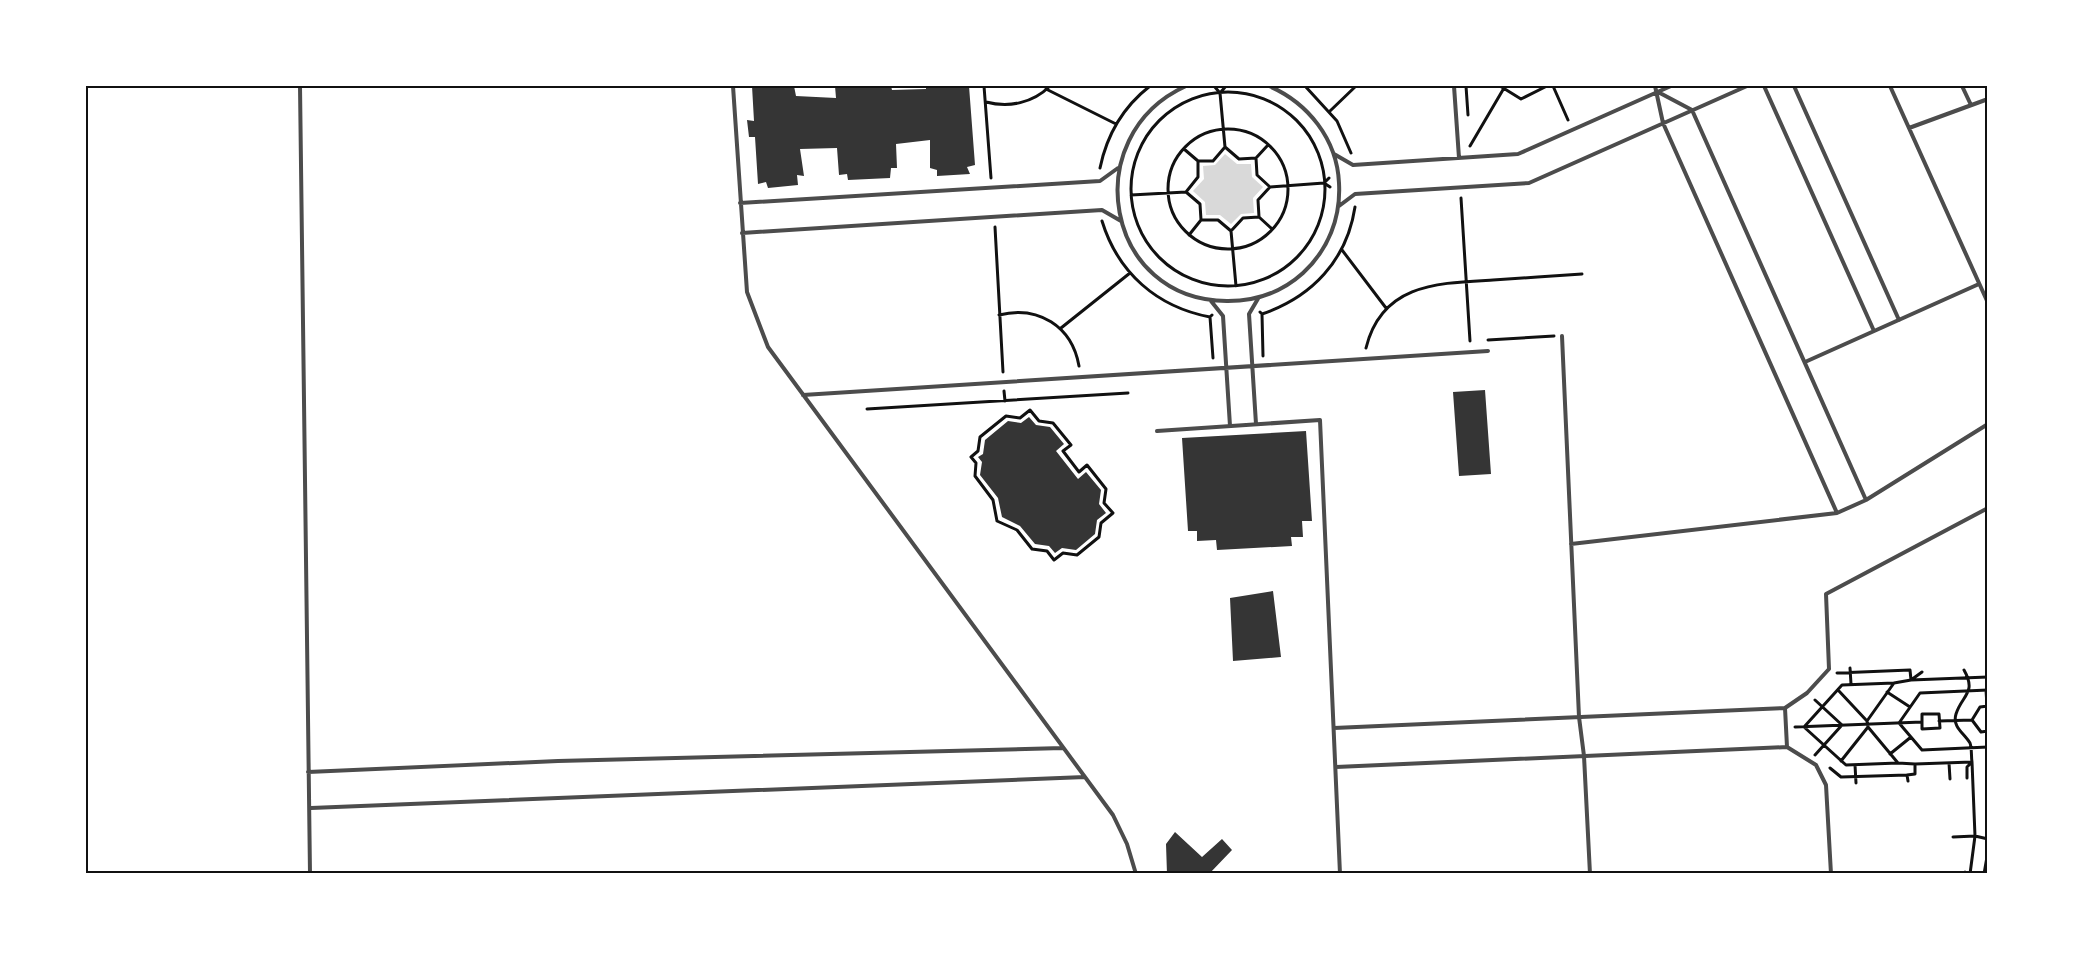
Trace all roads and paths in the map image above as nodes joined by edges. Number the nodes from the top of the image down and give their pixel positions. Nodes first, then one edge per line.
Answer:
1 (300, 86) edge
2 (733, 86) edge
3 (984, 86) edge
4 (1050, 86) edge
5 (1150, 86) edge
6 (1186, 86) edge
7 (1214, 86) edge
8 (1226, 86) edge
9 (1269, 86) edge
10 (1305, 86) edge
11 (1356, 86) edge
12 (1454, 86) edge
13 (1466, 86) edge
14 (1547, 86) edge
15 (1553, 86) edge
16 (1655, 86) edge
17 (1671, 86) edge
18 (1747, 86) edge
19 (1764, 86) edge
20 (1794, 86) edge
21 (1890, 86) edge
22 (1962, 86) edge
23 (1502, 87) edge
24 (1046, 89) junction
25 (1658, 92) junction
26 (1220, 93) junction
27 (1988, 99) edge
28 (986, 102) junction
29 (1971, 105) junction
30 (1692, 110) junction
31 (1330, 111) junction
32 (1579, 115) dead end
33 (1468, 116) dead end
34 (1568, 120) junction
35 (1663, 123) junction
36 (1116, 124) junction
37 (1558, 124) dead end
38 (1909, 128) junction
39 (1223, 130) junction
40 (1469, 137) dead end
41 (1268, 145) junction
42 (1225, 147) junction
43 (1470, 147) junction
44 (1480, 147) dead end
45 (1184, 149) junction
46 (1334, 154) junction
47 (1256, 158) junction
48 (1458, 158) junction
49 (1198, 161) junction
50 (1346, 161) junction
51 (1118, 168) junction
52 (1338, 170) junction
53 (1107, 176) junction
54 (991, 178) dead end
55 (1324, 183) junction
56 (1116, 184) junction
57 (1287, 185) junction
58 (1270, 186) junction
59 (1186, 192) junction
60 (1168, 193) junction
61 (1340, 194) junction
62 (1131, 195) junction
63 (1461, 198) dead end
64 (1348, 199) junction
65 (740, 204) junction
66 (1118, 207) junction
67 (1338, 207) junction
68 (1109, 214) junction
69 (1259, 217) junction
70 (1201, 220) junction
71 (1092, 221) dead end
72 (1102, 221) junction
73 (1121, 221) junction
74 (1005, 226) dead end
75 (1272, 229) junction
76 (1232, 231) junction
77 (742, 233) junction
78 (1189, 234) junction
79 (1233, 249) junction
80 (1342, 250) junction
81 (1130, 273) junction
82 (1581, 274) dead end
83 (1466, 282) junction
84 (1979, 284) junction
85 (1236, 286) junction
86 (1259, 297) junction
87 (1211, 300) junction
88 (1249, 300) junction
89 (1223, 301) junction
90 (1988, 303) edge
91 (1254, 305) junction
92 (1217, 308) junction
93 (1386, 309) junction
94 (999, 315) junction
95 (1899, 320) junction
96 (1061, 328) junction
97 (1874, 331) junction
98 (1562, 336) dead end
99 (1470, 341) dead end
100 (1366, 348) dead end
101 (1488, 351) dead end
102 (1805, 362) junction
103 (1079, 366) dead end
104 (1252, 366) junction
105 (1226, 368) junction
106 (1003, 382) junction
107 (1128, 393) dead end
108 (802, 395) junction
109 (1005, 401) junction
110 (867, 409) dead end
111 (1256, 424) junction
112 (1988, 424) edge
113 (1230, 426) junction
114 (1157, 431) dead end
115 (980, 437) joint
116 (1866, 500) junction
117 (1988, 508) edge
118 (1837, 513) junction
119 (1571, 544) junction
120 (1850, 668) dead end
121 (1964, 670) dead end
122 (1922, 672) dead end
123 (1836, 673) dead end
124 (1850, 673) junction
125 (1988, 677) edge
126 (1968, 678) junction
127 (1911, 680) junction
128 (1894, 682) junction
129 (1851, 685) junction
130 (1838, 690) junction
131 (1987, 690) edge
132 (1968, 691) junction
133 (1887, 692) junction
134 (1807, 705) dead end
135 (1987, 706) edge
136 (1822, 707) junction
137 (1910, 707) junction
138 (1785, 708) junction
139 (1579, 717) junction
140 (1794, 719) dead end
141 (1956, 720) junction
142 (1972, 720) junction
143 (1940, 721) junction
144 (1922, 722) junction
145 (1899, 723) junction
146 (1867, 724) junction
147 (1842, 725) junction
148 (1795, 727) junction
149 (1804, 727) junction
150 (1334, 728) junction
151 (1988, 731) edge
152 (1795, 736) dead end
153 (1911, 737) junction
154 (1824, 745) junction
155 (1787, 747) junction
156 (1988, 747) edge
157 (1064, 748) junction
158 (1809, 748) dead end
159 (1971, 748) junction
160 (1815, 754) junction
161 (1890, 754) junction
162 (1584, 756) junction
163 (1810, 761) junction
164 (1841, 761) junction
165 (1972, 762) junction
166 (1898, 763) junction
167 (1949, 763) junction
168 (1915, 764) junction
169 (1855, 765) junction
170 (1336, 767) junction
171 (308, 772) junction
172 (1907, 775) junction
173 (1085, 777) junction
174 (1856, 777) junction
175 (1968, 778) dead end
176 (1950, 779) dead end
177 (1908, 781) dead end
178 (1856, 783) dead end
179 (311, 807) junction
180 (1975, 836) junction
181 (1953, 837) dead end
182 (1988, 839) edge
183 (1988, 851) edge
184 (310, 873) edge
185 (1136, 873) edge
186 (1340, 873) edge
187 (1590, 873) edge
188 (1831, 873) edge
189 (1967, 873) edge
190 (1984, 873) edge

1 - 171 lane
2 - 65 lane
3 - 28 path
4 - 24 path
5 - 36 path
6 - 51 lane
7 - 26 path
8 - 26 path
9 - 46 lane
10 - 31 path
11 - 31 path
12 - 48 lane
13 - 33 path
14 - 23 path
15 - 34 path
16 - 25 lane
17 - 25 lane
18 - 30 lane
19 - 97 lane
20 - 95 lane
21 - 38 lane
22 - 29 lane
23 - 43 path
24 - 28 path
24 - 36 path
25 - 30 lane
25 - 35 lane
25 - 48 lane
26 - 39 path
26 - 55 path
26 - 62 path
27 - 29 lane
28 - 54 path
29 - 38 lane
30 - 35 lane
30 - 102 lane
31 - 50 path
32 - 34 path
34 - 37 path
35 - 64 lane
35 - 118 lane
36 - 53 path
38 - 84 lane
39 - 41 path
39 - 42 path
39 - 45 path
40 - 43 path
41 - 47 path
41 - 57 path
42 - 47 path
42 - 49 path
43 - 44 path
45 - 49 path
45 - 60 path
46 - 50 lane
46 - 52 lane
47 - 58 path
48 - 50 lane
49 - 59 path
51 - 53 lane
51 - 56 lane
52 - 55 path
52 - 61 lane
53 - 65 lane
55 - 57 path
55 - 61 path
55 - 85 path
56 - 62 path
56 - 66 lane
57 - 58 path
57 - 75 path
58 - 69 path
59 - 60 path
59 - 70 path
60 - 62 path
60 - 78 path
61 - 67 lane
62 - 66 path
62 - 85 path
63 - 83 path
64 - 67 lane
64 - 80 path
65 - 77 lane
66 - 73 lane
67 - 86 lane
68 - 72 path
68 - 73 lane
68 - 77 lane
69 - 75 path
69 - 76 path
70 - 76 path
70 - 78 path
71 - 72 path
72 - 81 path
73 - 87 lane
74 - 94 path
75 - 79 path
76 - 79 path
77 - 108 lane
78 - 79 path
79 - 85 path
80 - 91 path
80 - 93 path
81 - 92 path
81 - 96 path
82 - 83 path
83 - 93 path
83 - 99 path
84 - 90 lane
84 - 95 lane
85 - 88 path
85 - 89 path
86 - 88 lane
86 - 91 lane
87 - 89 lane
87 - 92 lane
88 - 89 lane
91 - 104 lane
92 - 105 lane
93 - 100 path
94 - 96 path
94 - 106 path
95 - 97 lane
96 - 103 path
97 - 102 lane
98 - 119 lane
101 - 104 lane
102 - 116 lane
104 - 105 lane
104 - 111 lane
105 - 106 lane
105 - 113 lane
106 - 108 lane
106 - 109 path
107 - 109 path
108 - 157 lane
109 - 110 path
111 - 113 lane
111 - 150 lane
112 - 116 lane
113 - 114 lane
115 - 115 path
116 - 118 lane
117 - 138 lane
118 - 119 lane
119 - 139 lane
120 - 124 path
121 - 126 path
122 - 127 path
123 - 124 path
124 - 127 path
124 - 129 path
125 - 126 path
126 - 127 path
126 - 132 path
127 - 128 path
128 - 129 path
128 - 133 path
129 - 130 path
130 - 136 path
130 - 146 path
131 - 132 path
131 - 135 path
132 - 137 path
132 - 141 path
133 - 137 path
133 - 146 path
134 - 136 path
135 - 142 path
136 - 147 path
136 - 149 path
137 - 145 path
138 - 139 lane
138 - 155 lane
139 - 150 lane
139 - 162 lane
140 - 148 path
141 - 142 path
141 - 143 path
141 - 159 path
142 - 151 path
143 - 144 path
143 - 144 path
144 - 145 path
145 - 146 path
145 - 153 path
146 - 147 path
146 - 161 path
146 - 164 path
147 - 149 path
147 - 154 path
148 - 149 path
148 - 152 path
149 - 154 path
150 - 170 lane
153 - 159 path
153 - 161 path
154 - 160 path
154 - 164 path
155 - 162 lane
155 - 163 lane
156 - 159 path
157 - 171 lane
157 - 173 lane
158 - 160 path
159 - 165 path
160 - 163 path
160 - 174 path
161 - 166 path
162 - 170 lane
162 - 187 lane
163 - 188 lane
164 - 169 path
165 - 167 path
165 - 175 path
165 - 180 path
166 - 168 path
166 - 169 path
167 - 168 path
167 - 176 path
168 - 172 path
169 - 174 path
170 - 186 lane
171 - 179 lane
172 - 174 path
172 - 177 path
173 - 179 lane
173 - 185 lane
174 - 178 path
179 - 184 lane
180 - 181 path
180 - 182 path
180 - 189 path
183 - 190 path

